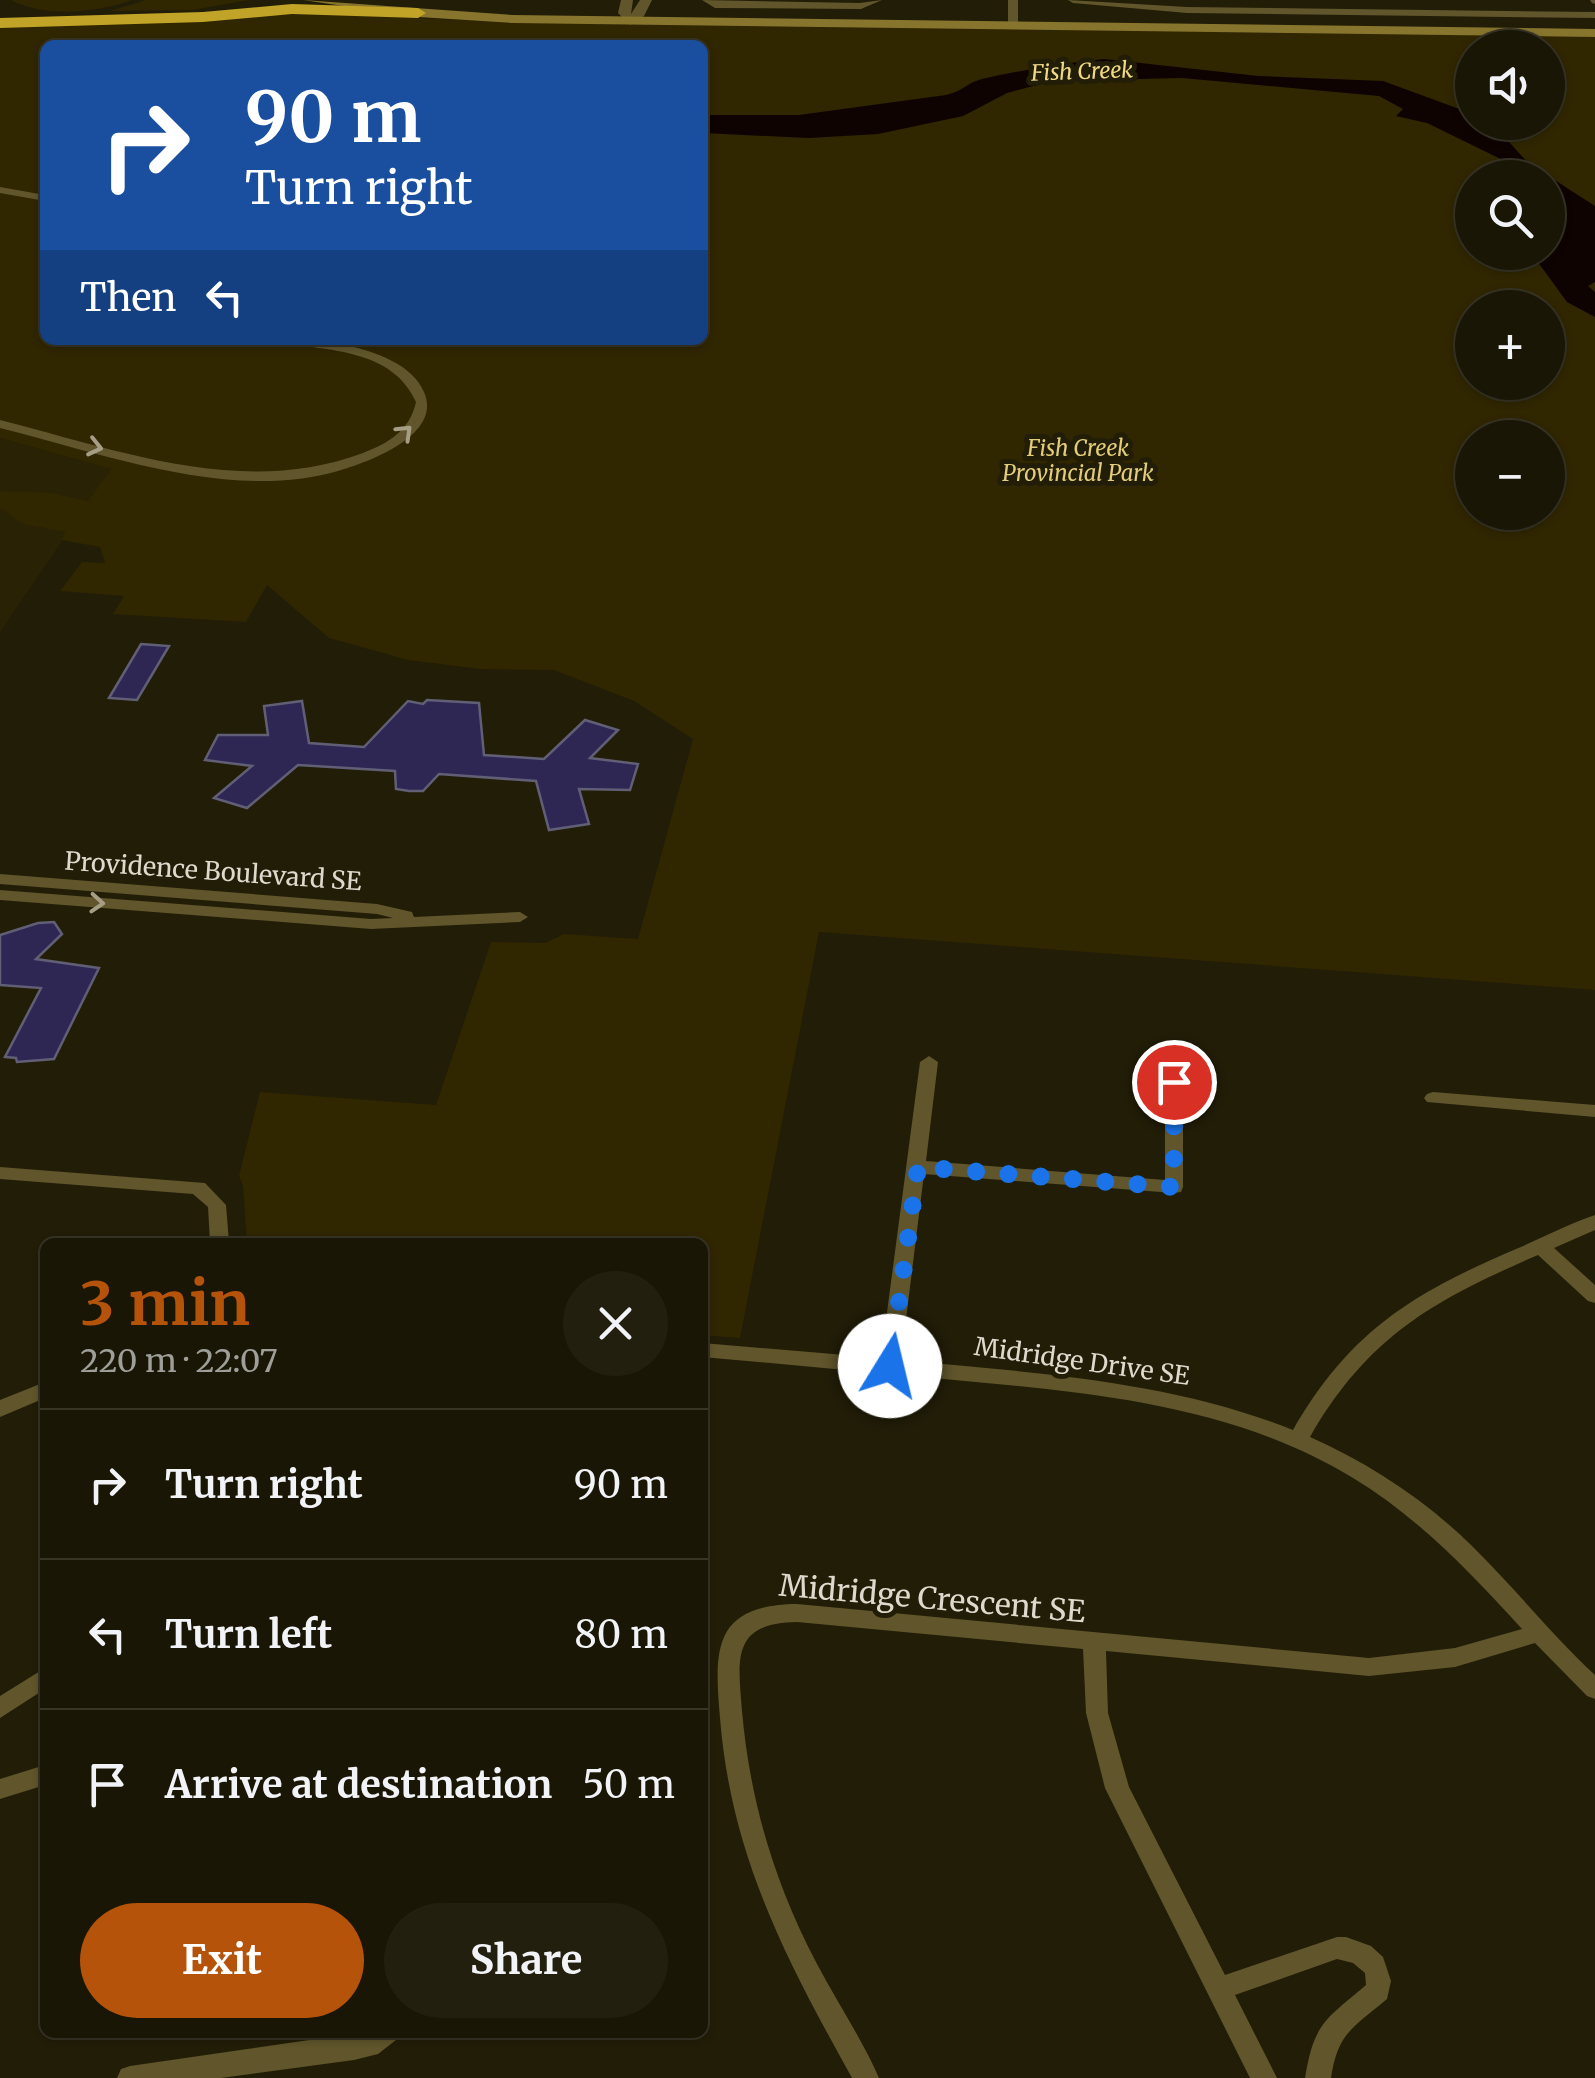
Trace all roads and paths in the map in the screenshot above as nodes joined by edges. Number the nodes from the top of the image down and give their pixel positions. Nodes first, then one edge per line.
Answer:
1 (142, 0) edge
2 (259, 0) edge
3 (278, 0) edge
4 (309, 0) edge
5 (360, 0) edge
6 (369, 0) edge
7 (707, 0) edge
8 (877, 0) edge
9 (1013, 0) edge
10 (1072, 0) edge
11 (1456, 0) edge
12 (14, 4) dead end
13 (634, 7) edge
14 (224, 12) junction
15 (1462, 12) junction
16 (418, 14) junction
17 (1595, 15) edge
18 (180, 16) junction
19 (1013, 21) junction
20 (0, 23) edge
21 (1595, 30) edge
22 (0, 190) edge
23 (40, 197) edge
24 (313, 345) edge
25 (0, 424) edge
26 (0, 879) edge
27 (0, 895) edge
28 (520, 916) dead end
29 (421, 920) junction
30 (929, 1062) dead end
31 (1174, 1082) dead end
32 (1434, 1098) dead end
33 (1595, 1111) edge
34 (918, 1167) junction
35 (0, 1173) edge
36 (1595, 1222) edge
37 (219, 1238) edge
38 (1541, 1248) junction
39 (1595, 1296) edge
40 (708, 1351) edge
41 (890, 1366) junction
42 (40, 1392) edge
43 (0, 1409) edge
44 (1298, 1440) junction
45 (1538, 1632) junction
46 (1094, 1642) junction
47 (40, 1680) edge
48 (1595, 1689) edge
49 (0, 1708) edge
50 (40, 1777) edge
51 (0, 1790) edge
52 (1220, 1988) junction
53 (379, 2038) edge
54 (130, 2078) edge
55 (866, 2078) edge
56 (1264, 2078) edge
57 (1318, 2078) edge

1 - 12 highway
2 - 14 highway
3 - 14 highway
4 - 16 main road
5 - 6 main road
6 - 13 main road
7 - 8 street
9 - 19 street
10 - 15 street
11 - 15 street
13 - 16 main road
13 - 19 main road
13 - 19 main road
14 - 18 highway
15 - 17 street
16 - 18 highway
18 - 20 highway
19 - 21 main road
22 - 23 street
25 -> 24 street
26 - 29 street, Providence Boulevard SE
27 -> 29 street, Providence Boulevard SE
28 - 29 street, Providence Boulevard SE
30 - 34 street
31 - 34 street
32 - 33 street
34 - 41 street
35 - 37 street
36 - 38 street
38 - 39 street
38 - 44 street
40 - 41 street, Midridge Drive SE
41 - 44 street, Midridge Drive SE
42 - 43 street
44 - 45 street, Midridge Drive SE
45 - 46 street, Midridge Crescent SE
45 - 48 street, Midridge Drive SE
46 - 52 street
46 - 55 street, Midridge Crescent SE
47 - 49 street
50 - 51 street
52 - 56 street
52 - 57 street
53 - 54 street

